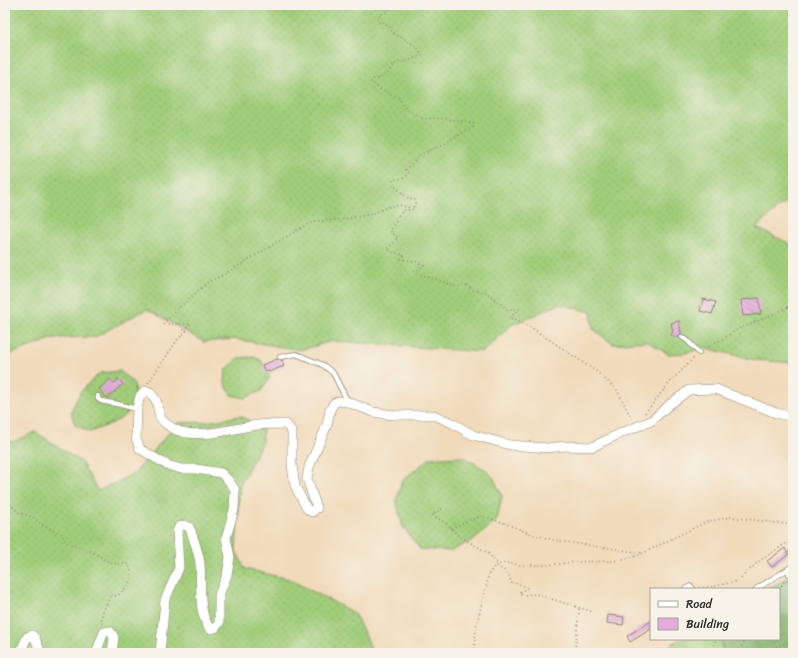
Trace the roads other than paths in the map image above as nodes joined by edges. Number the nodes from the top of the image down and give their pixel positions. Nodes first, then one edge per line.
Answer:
1 (682, 337) dead end
2 (699, 353) road end
3 (280, 357) dead end
4 (98, 396) dead end
5 (348, 402) junction
6 (136, 409) junction
7 (793, 417) edge
8 (793, 566) edge
9 (758, 588) edge
10 (20, 653) edge
11 (40, 653) edge
12 (96, 653) edge
13 (112, 653) edge
14 (160, 653) edge

1 - 2 lane
3 - 5 lane
4 - 6 lane
5 - 6 street
5 - 7 street
6 - 14 street
8 - 9 lane
10 - 11 street
12 - 13 street

